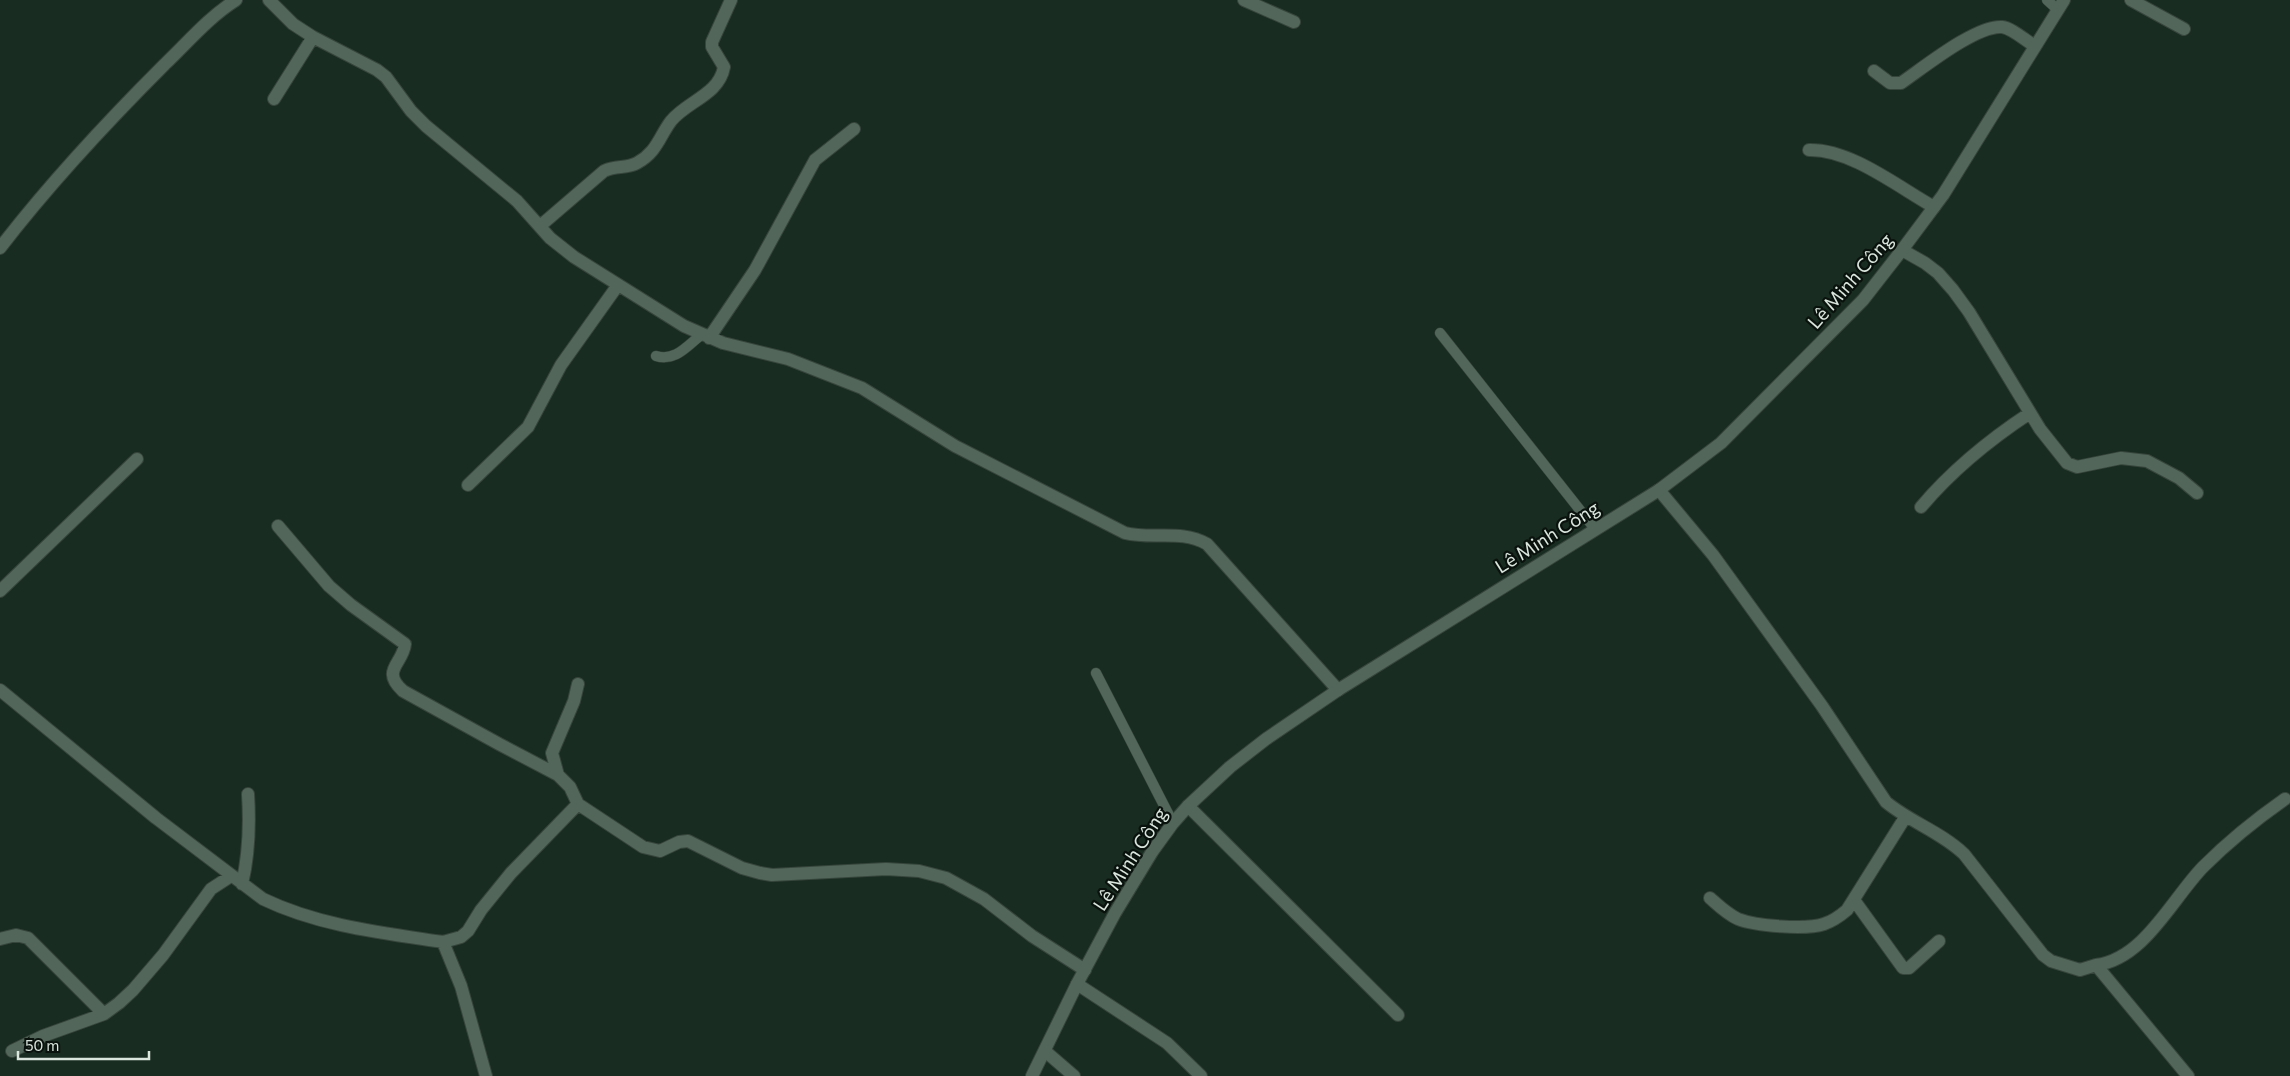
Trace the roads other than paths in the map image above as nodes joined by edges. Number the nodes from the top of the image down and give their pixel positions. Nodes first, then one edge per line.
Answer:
1 (236, 0) edge
2 (269, 0) edge
3 (731, 0) edge
4 (1244, 0) edge
5 (2047, 0) edge
6 (2131, 0) edge
7 (2061, 5) edge
8 (1294, 22) dead end
9 (2184, 29) dead end
10 (312, 37) junction
11 (2035, 46) junction
12 (1874, 71) dead end
13 (274, 99) dead end
14 (854, 129) dead end
15 (1809, 150) dead end
16 (1934, 207) junction
17 (540, 226) junction
18 (0, 248) edge
19 (1902, 250) junction
20 (618, 285) junction
21 (1440, 333) dead end
22 (705, 337) junction
23 (656, 356) dead end
24 (2030, 413) junction
25 (137, 459) dead end
26 (468, 485) dead end
27 (1660, 490) junction
28 (2197, 493) dead end
29 (1921, 507) dead end
30 (278, 526) dead end
31 (1595, 529) junction
32 (0, 591) edge
33 (1096, 673) dead end
34 (578, 684) dead end
35 (0, 690) edge
36 (1338, 690) junction
37 (558, 774) junction
38 (248, 794) dead end
39 (2285, 799) dead end
40 (578, 804) junction
41 (1188, 806) junction
42 (1906, 816) junction
43 (1173, 823) junction
44 (237, 880) junction
45 (1710, 898) dead end
46 (1854, 900) junction
47 (0, 939) edge
48 (1939, 941) dead end
49 (443, 942) junction
50 (2096, 965) junction
51 (1085, 970) junction
52 (1077, 984) junction
53 (104, 1014) junction
54 (1398, 1015) dead end
55 (1045, 1050) junction
56 (12, 1051) dead end
57 (486, 1076) edge
58 (1032, 1076) edge
59 (1074, 1076) edge
60 (1201, 1076) edge
61 (2188, 1076) edge

1 - 18 street
2 - 10 street
3 - 17 street
4 - 8 street
5 - 7 lane
6 - 9 street
7 - 11 street, Lê Minh Công
10 - 13 street
10 - 17 street
11 - 12 street
11 - 16 street, Lê Minh Công
14 - 22 street
15 - 16 street
16 - 19 street, Lê Minh Công
17 - 20 street
19 - 24 street
19 - 27 street, Lê Minh Công
20 - 22 street
20 - 26 street
21 - 31 lane
22 - 23 lane
22 - 36 street
24 - 28 street
24 - 29 street
25 - 32 street
27 - 31 street, Lê Minh Công
27 - 42 street
30 - 37 street
31 - 36 street, Lê Minh Công
33 - 43 lane
34 - 37 street
35 - 44 street
36 - 41 street, Lê Minh Công
37 - 40 street
38 - 44 street
39 - 50 street
40 - 49 street
40 - 51 street
41 - 43 street, Lê Minh Công
41 - 54 street
42 - 46 street
42 - 50 street
43 - 51 street, Lê Minh Công
44 - 49 street
44 - 53 street
45 - 46 street
46 - 48 street
47 - 53 street
49 - 57 street
50 - 61 street
51 - 52 street, Lê Minh Công
52 - 55 street, Lê Minh Công
52 - 60 street
53 - 56 street
55 - 58 street, Lê Minh Công
55 - 59 street

